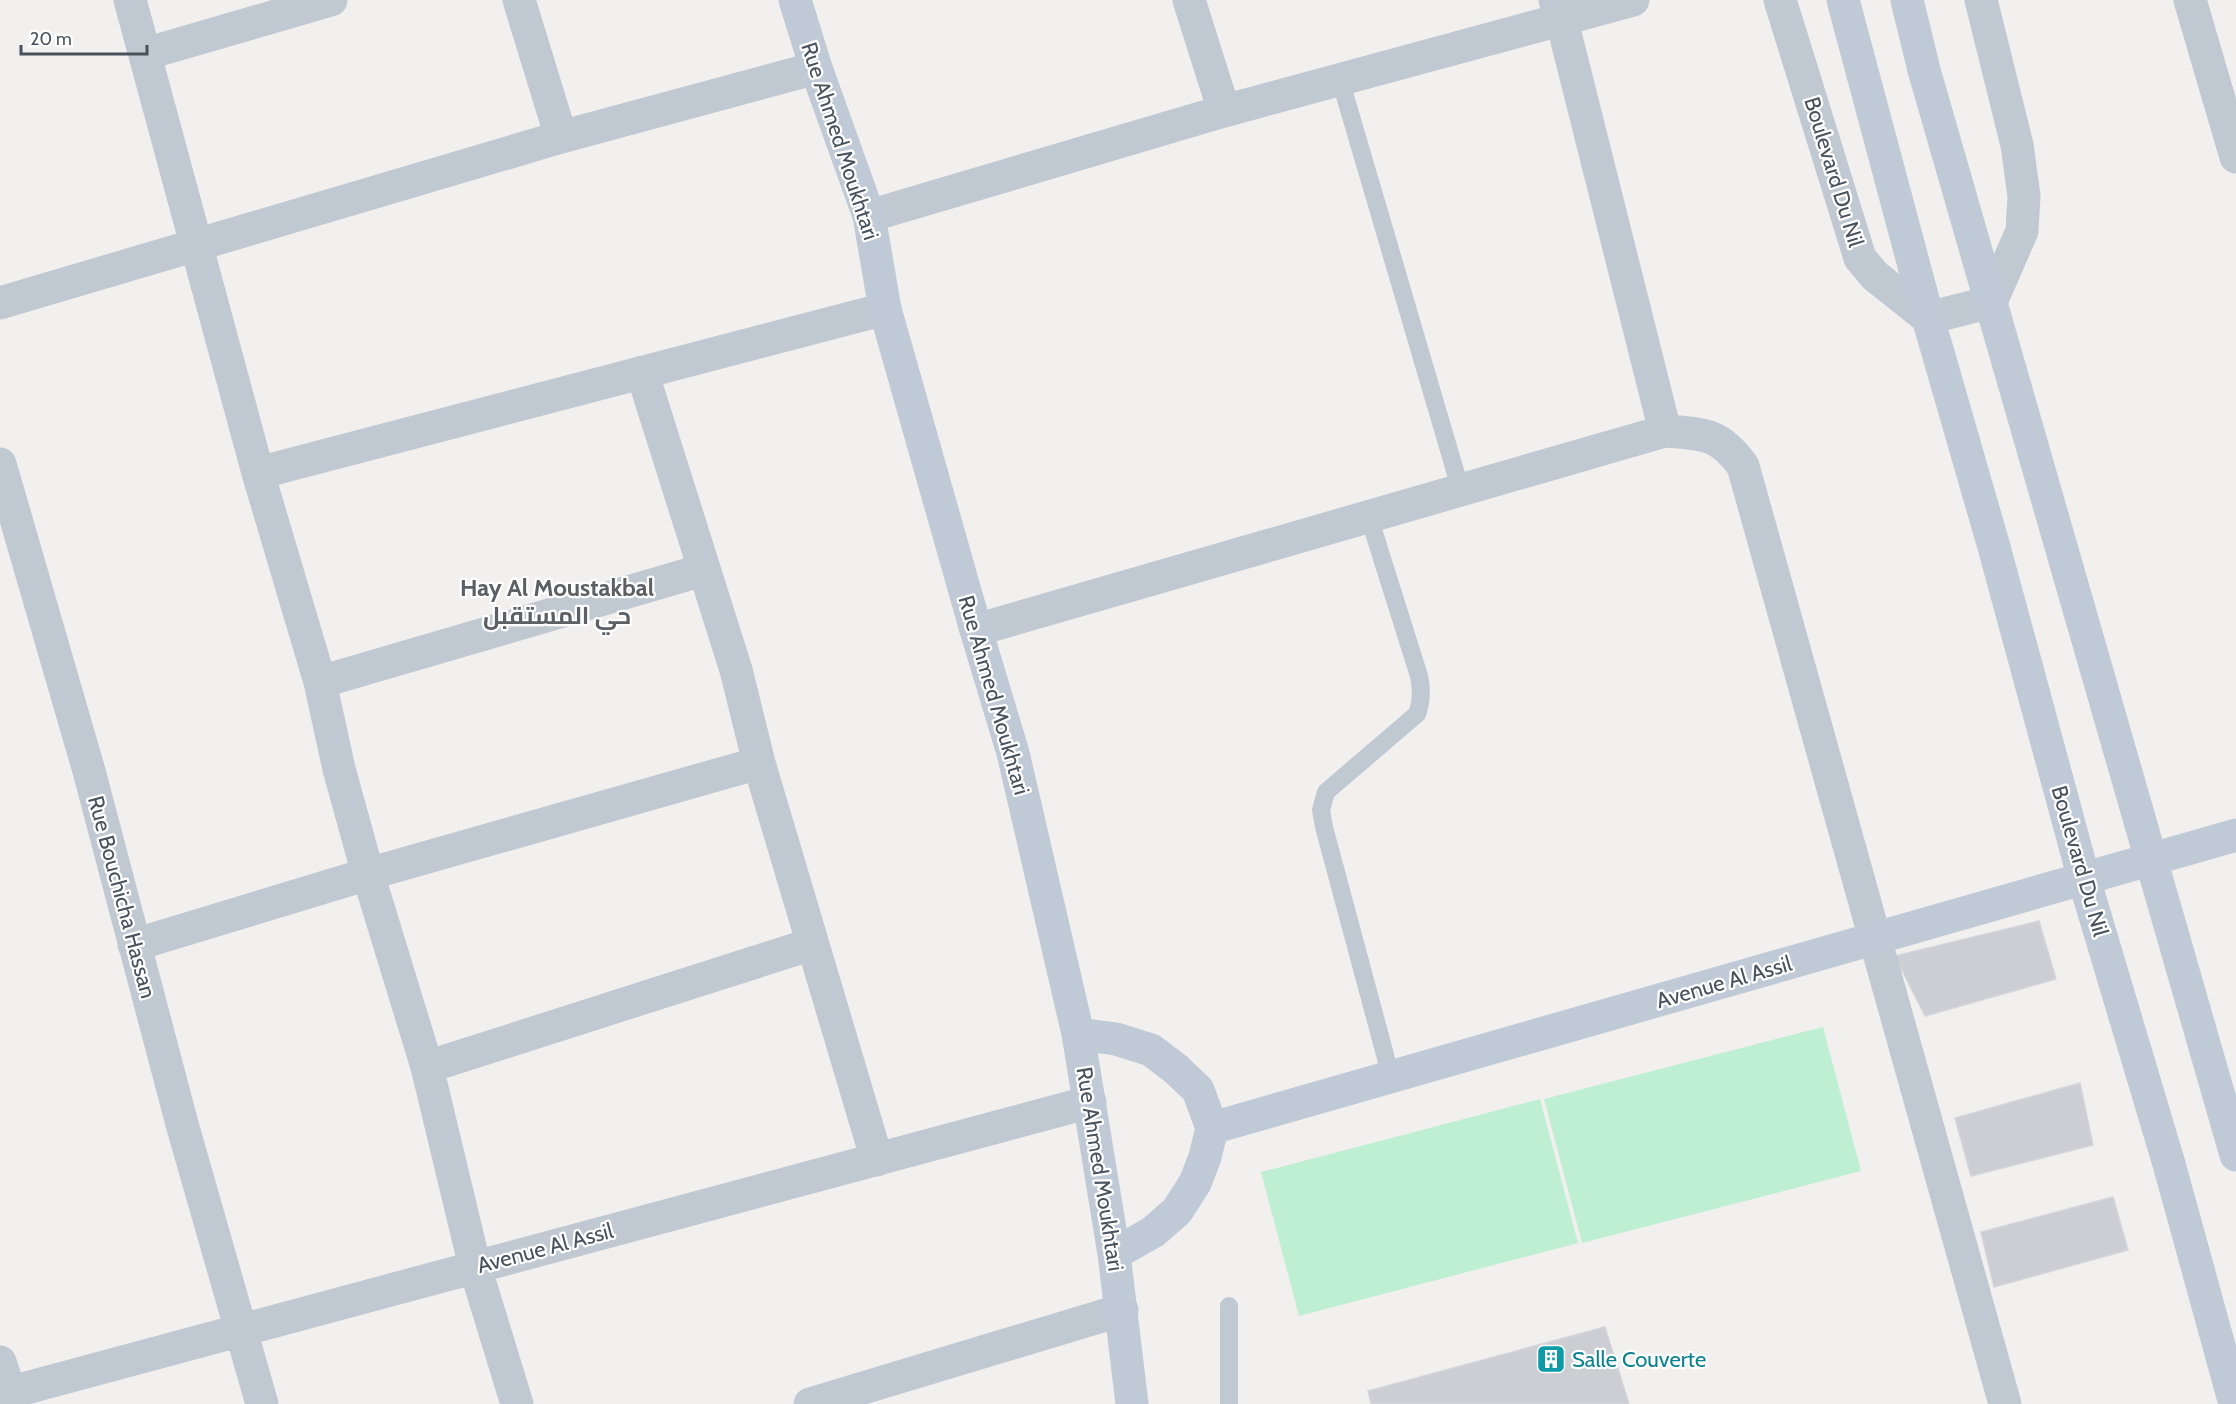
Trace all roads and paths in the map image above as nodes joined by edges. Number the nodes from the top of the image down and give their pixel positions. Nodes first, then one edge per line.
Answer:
1 (130, 0) edge
2 (331, 0) edge
3 (519, 0) edge
4 (795, 0) edge
5 (1189, 0) edge
6 (1634, 0) edge
7 (1780, 0) edge
8 (1843, 0) edge
9 (1907, 0) edge
10 (1981, 0) edge
11 (2190, 0) edge
12 (1559, 10) edge
13 (145, 54) junction
14 (816, 68) junction
15 (1340, 79) junction
16 (1224, 111) junction
17 (561, 137) junction
18 (2236, 157) edge
19 (869, 216) junction
20 (197, 246) junction
21 (1991, 302) junction
22 (0, 303) edge
23 (885, 309) junction
24 (1928, 318) junction
25 (642, 372) junction
26 (1665, 431) junction
27 (0, 464) edge
28 (258, 473) junction
29 (1461, 491) junction
30 (1369, 517) junction
31 (11, 543) edge
32 (703, 570) junction
33 (976, 630) junction
34 (320, 682) junction
35 (759, 763) junction
36 (2236, 835) edge
37 (2152, 859) junction
38 (368, 874) junction
39 (2084, 879) junction
40 (1875, 939) junction
41 (812, 944) junction
42 (134, 945) junction
43 (1078, 1034) junction
44 (427, 1067) junction
45 (1390, 1077) junction
46 (1090, 1102) junction
47 (1212, 1128) junction
48 (2236, 1155) edge
49 (876, 1160) junction
50 (1114, 1254) junction
51 (474, 1267) junction
52 (1229, 1306) dead end
53 (1122, 1310) junction
54 (242, 1330) junction
55 (3, 1383) edge
56 (262, 1404) edge
57 (516, 1404) edge
58 (810, 1404) edge
59 (1132, 1404) edge
60 (1229, 1404) edge
61 (2005, 1404) edge
62 (2235, 1404) edge

1 - 13 street
2 - 13 street
3 - 17 street
4 - 14 street, Rue Ahmed Moukhtari
5 - 16 street
6 - 12 street
7 - 24 street, Boulevard Du Nil
8 - 24 street, Boulevard Du Nil
9 - 21 street
10 - 21 street
11 - 18 street
12 - 15 street
12 - 26 street
13 - 20 street
14 - 17 street
14 - 19 street, Rue Ahmed Moukhtari
15 - 16 street
15 - 29 lane
16 - 19 street
17 - 20 street
19 - 23 street, Rue Ahmed Moukhtari
20 - 22 street
20 - 28 street
21 - 24 street
21 - 37 street
23 - 25 street
23 - 33 street, Rue Ahmed Moukhtari
24 - 39 street, Boulevard Du Nil
25 - 28 street
25 - 32 street
26 - 29 street
26 - 40 street
27 - 31 street, Rue Bouchicha Hassan
28 - 34 street
29 - 30 street
30 - 33 street
30 - 45 lane
31 - 42 street, Rue Bouchicha Hassan
32 - 34 street
32 - 35 street
33 - 43 street, Rue Ahmed Moukhtari
34 - 38 street
35 - 38 street
35 - 41 street
36 - 37 street, Avenue Al Assil
37 - 39 street, Avenue Al Assil
37 - 48 street
38 - 42 street
38 - 44 street
39 - 40 street, Avenue Al Assil
39 - 62 street, Boulevard Du Nil
40 - 45 street, Avenue Al Assil
40 - 61 street
41 - 44 street
41 - 49 street
42 - 54 street, Rue Bouchicha Hassan
43 - 46 street, Rue Ahmed Moukhtari
43 - 47 street
44 - 51 street
45 - 47 street, Avenue Al Assil
46 - 49 street, Avenue Al Assil
46 - 50 street, Rue Ahmed Moukhtari
47 - 50 street
49 - 51 street, Avenue Al Assil
50 - 53 street, Rue Ahmed Moukhtari
51 - 54 street, Avenue Al Assil
51 - 57 street
52 - 60 lane
53 - 58 street
53 - 59 street, Rue Ahmed Moukhtari
54 - 55 street, Avenue Al Assil
54 - 56 street, Rue Bouchicha Hassan

